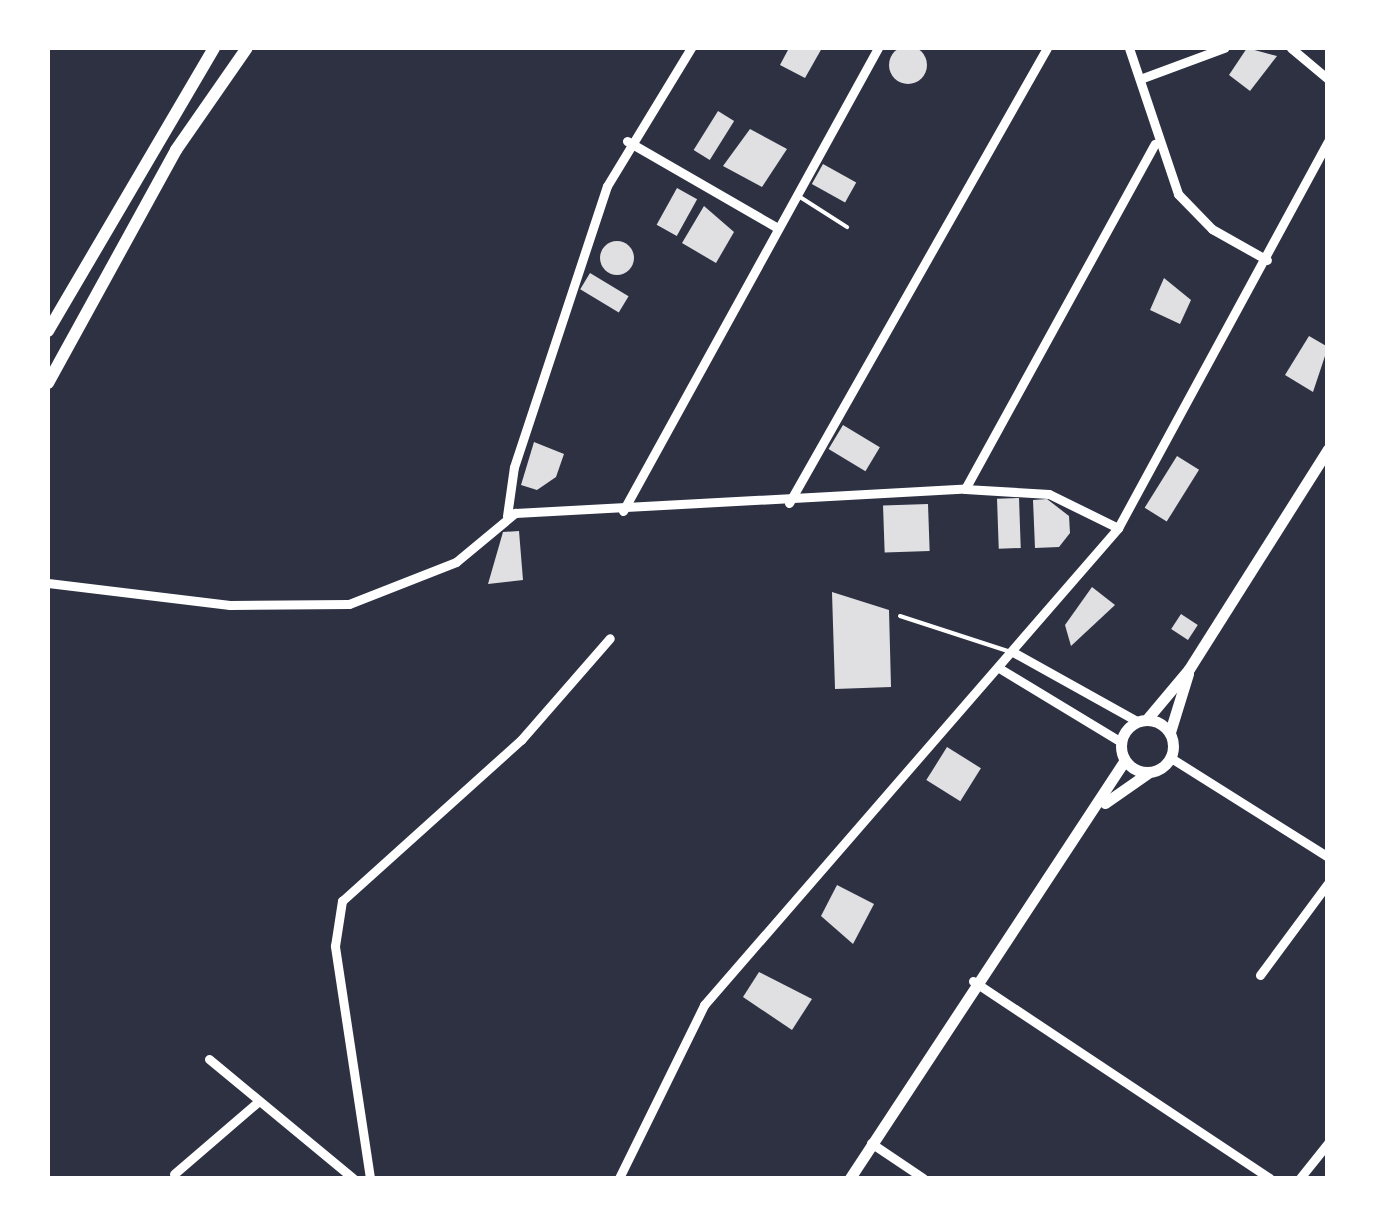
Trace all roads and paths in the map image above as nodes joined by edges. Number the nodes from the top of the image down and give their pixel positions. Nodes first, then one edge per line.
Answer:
1 (214, 48) edge
2 (247, 48) edge
3 (691, 48) edge
4 (878, 48) edge
5 (1047, 48) edge
6 (1129, 48) edge
7 (1224, 48) edge
8 (1291, 48) edge
9 (1140, 79) junction
10 (1328, 79) edge
11 (627, 141) junction
12 (1328, 141) edge
13 (1155, 144) junction
14 (796, 194) junction
15 (776, 227) junction
16 (847, 228) dead end
17 (1267, 260) junction
18 (48, 331) edge
19 (48, 384) edge
20 (1328, 450) edge
21 (965, 490) junction
22 (789, 503) junction
23 (622, 511) junction
24 (507, 516) junction
25 (1118, 528) junction
26 (48, 585) edge
27 (900, 616) dead end
28 (610, 638) dead end
29 (1013, 652) junction
30 (999, 668) junction
31 (1189, 670) junction
32 (1142, 720) junction
33 (1170, 732) junction
34 (1121, 742) junction
35 (1171, 758) junction
36 (1125, 760) junction
37 (1148, 772) junction
38 (1102, 805) junction
39 (1328, 858) edge
40 (1328, 883) edge
41 (1260, 975) dead end
42 (973, 981) junction
43 (210, 1058) dead end
44 (259, 1101) junction
45 (870, 1143) junction
46 (1328, 1144) edge
47 (174, 1174) dead end
48 (353, 1178) edge
49 (370, 1178) edge
50 (619, 1178) edge
51 (850, 1178) edge
52 (923, 1178) edge
53 (1270, 1178) edge
54 (1300, 1178) edge

1 - 18 main road
2 - 19 main road
3 - 11 street
4 - 14 street
5 - 22 street
6 - 9 street
7 - 9 street
8 - 10 street
9 - 13 street
11 - 15 street
11 - 24 street
12 - 17 street
13 - 17 street
13 - 21 street
14 - 15 street
14 - 16 lane
15 - 23 street
17 - 25 street
20 - 31 street
21 - 22 street
21 - 25 street
22 - 23 street
23 - 24 street
24 - 26 street
25 - 29 street
27 - 29 lane
28 - 49 street
29 - 30 street
29 - 32 street
30 - 34 street
30 - 50 street
31 - 32 street
31 - 33 street
32 - 33 street
32 - 34 street
33 - 35 street
34 - 36 street
35 - 37 street
35 - 39 street
36 - 37 street
36 - 38 street
37 - 38 street
38 - 42 street
40 - 41 street
42 - 45 street
42 - 53 street
43 - 44 street
44 - 47 street
44 - 48 street
45 - 51 street
45 - 52 street
46 - 54 street

